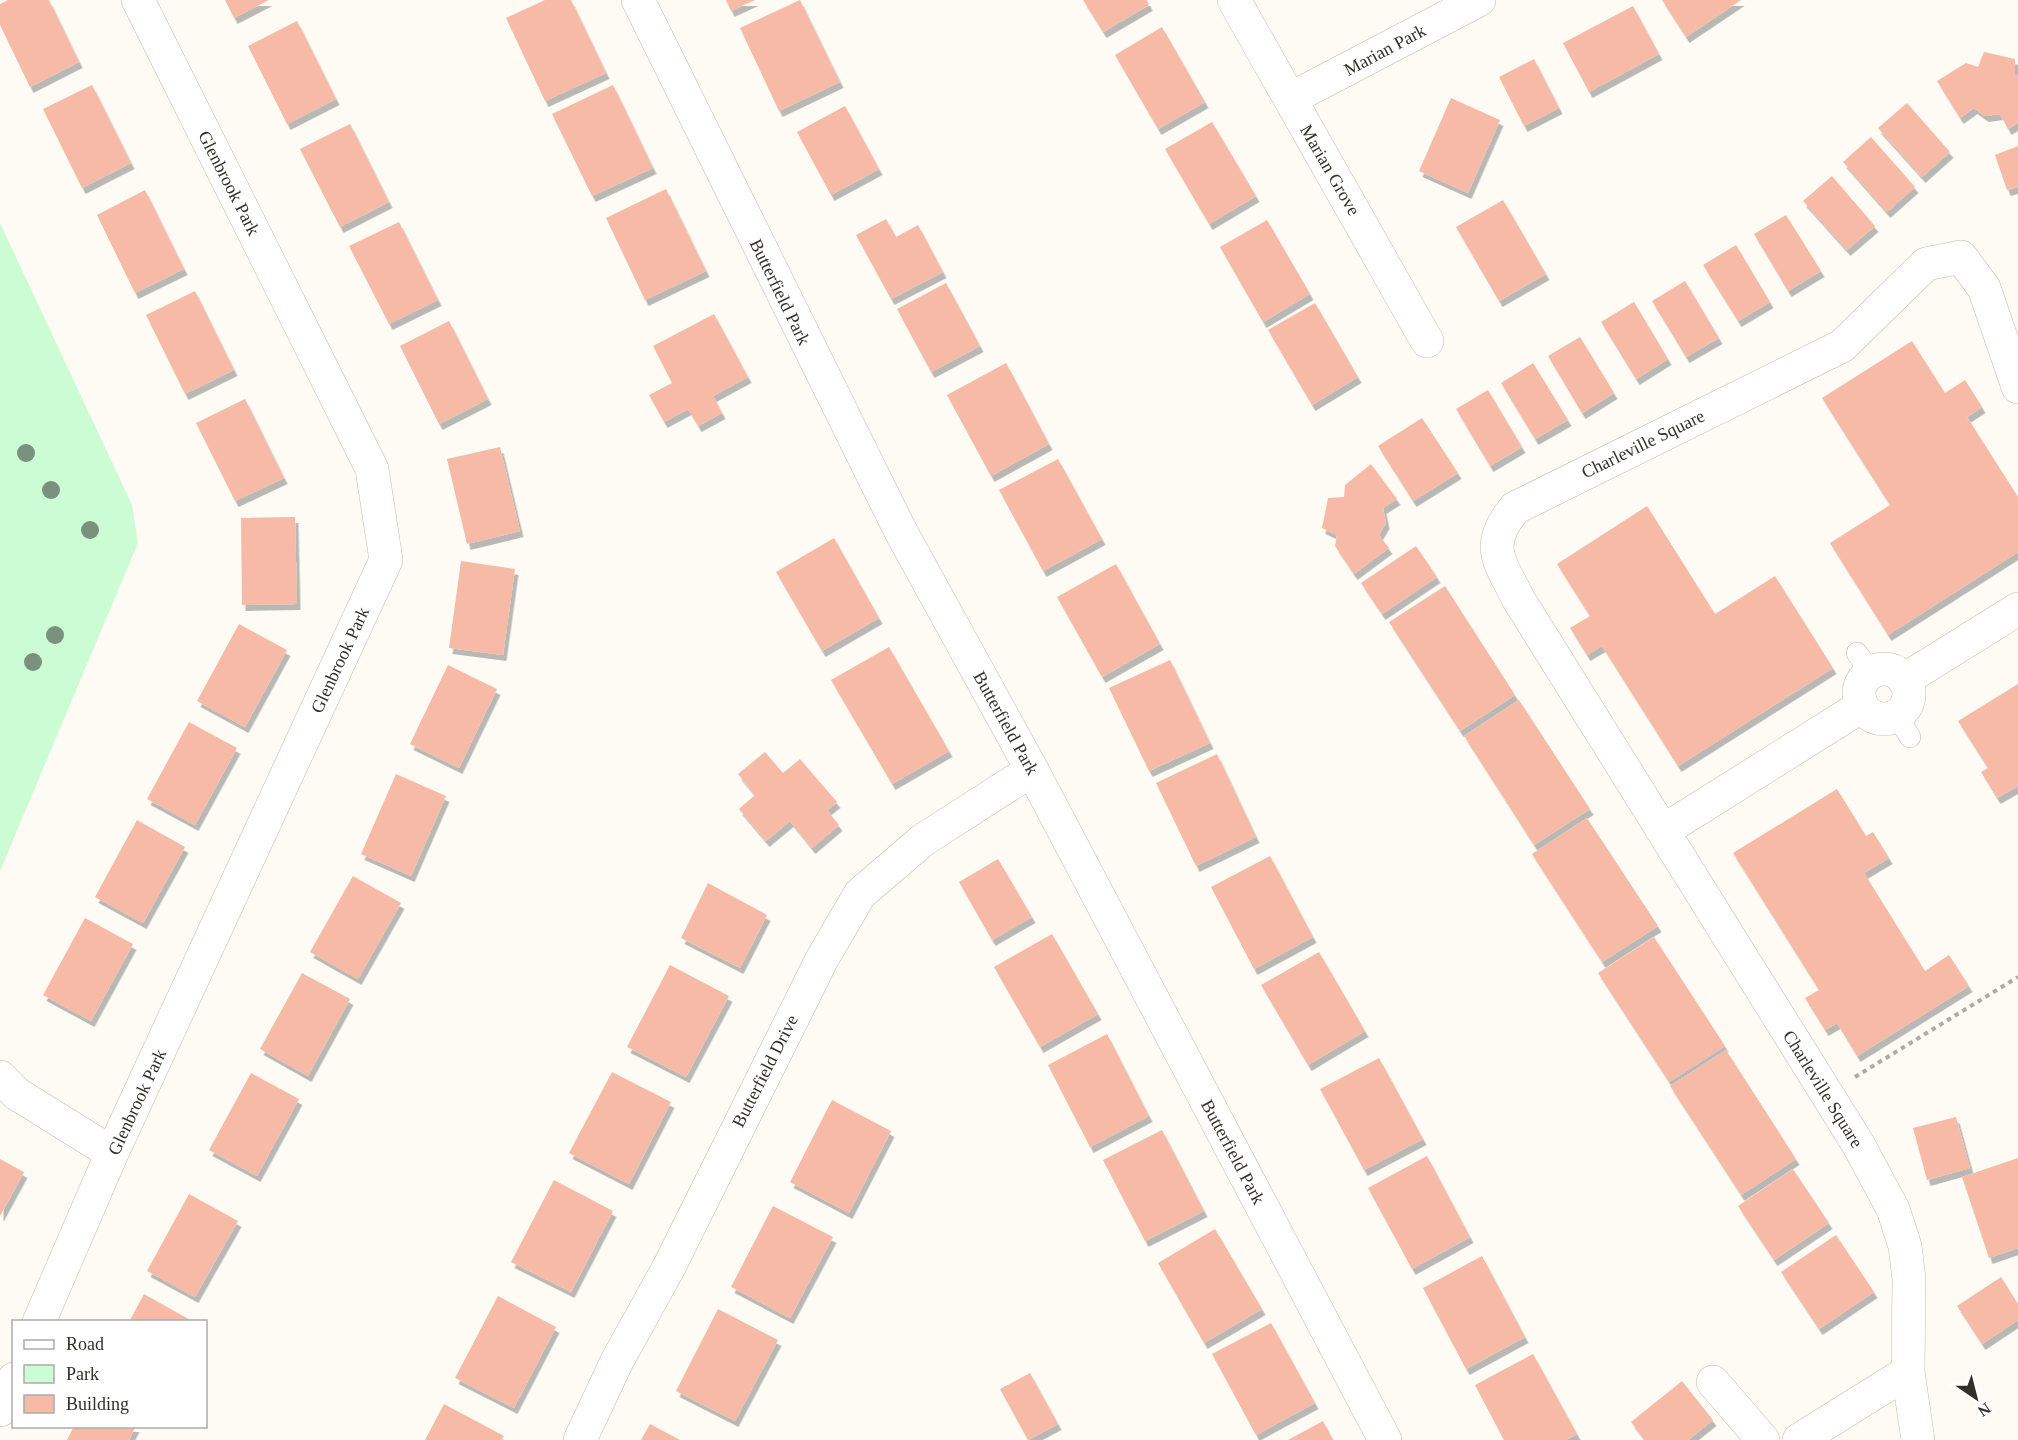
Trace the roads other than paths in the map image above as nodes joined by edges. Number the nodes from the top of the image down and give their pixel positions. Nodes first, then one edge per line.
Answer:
1 (138, 0) edge
2 (638, 0) edge
3 (1234, 0) edge
4 (1479, 0) edge
5 (1290, 99) junction
6 (1427, 341) dead end
7 (2018, 387) edge
8 (2018, 609) edge
9 (1904, 680) junction
10 (1862, 706) junction
11 (1032, 770) junction
12 (1663, 831) junction
13 (0, 1077) edge
14 (112, 1153) junction
15 (40, 1320) edge
16 (1908, 1372) junction
17 (1713, 1382) dead end
18 (12, 1383) edge
19 (0, 1410) edge
20 (580, 1440) edge
21 (1385, 1440) edge
22 (1763, 1440) edge
23 (1799, 1440) edge
24 (1918, 1440) edge
25 (1927, 1440) edge

1 - 14 street, Glenbrook Park
2 - 11 street, Butterfield Park
3 - 5 street, Marian Grove
4 - 5 street, Marian Park
5 - 6 street, Marian Grove
7 - 12 street, Charleville Square
8 - 9 street
9 - 10 street
9 - 10 street
10 - 12 street
11 - 20 street, Butterfield Drive
11 - 21 street, Butterfield Park
12 - 16 street, Charleville Square
13 - 14 street
14 - 15 street, Glenbrook Park
16 - 23 street
16 - 24 street, Charleville Square
16 - 25 street, Charleville Square
17 - 22 street
18 - 19 street

